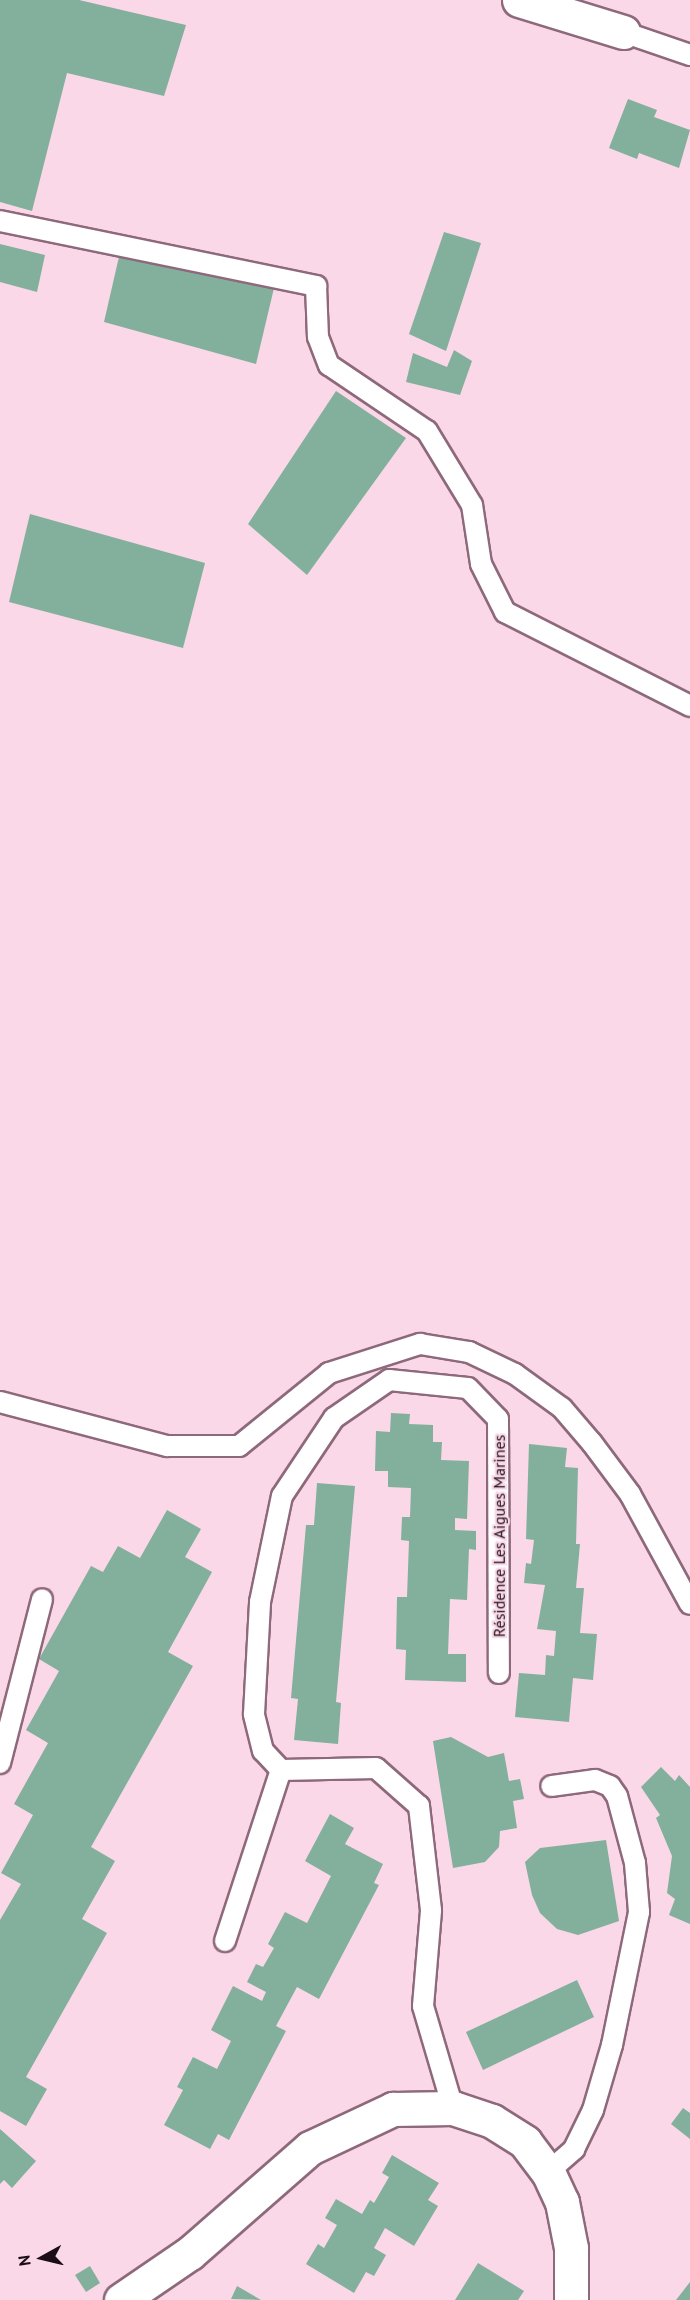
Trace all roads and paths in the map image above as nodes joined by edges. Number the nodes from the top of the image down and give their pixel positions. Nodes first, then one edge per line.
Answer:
1 (519, 0) edge
2 (623, 32) joint
3 (690, 55) edge
4 (0, 221) edge
5 (690, 706) edge
6 (0, 1402) edge
7 (42, 1599) dead end
8 (690, 1604) edge
9 (499, 1672) dead end
10 (0, 1762) edge
11 (281, 1770) junction
12 (551, 1786) dead end
13 (225, 1941) dead end
14 (453, 2108) junction
15 (548, 2172) junction
16 (121, 2300) edge
17 (571, 2300) edge

1 - 2 street
2 - 3 lane
4 - 5 lane
6 - 8 lane
7 - 10 lane
9 - 11 lane, Résidence Les Aigues Marines
11 - 13 lane
11 - 14 lane
12 - 15 lane
14 - 15 street
14 - 16 street
15 - 17 street

